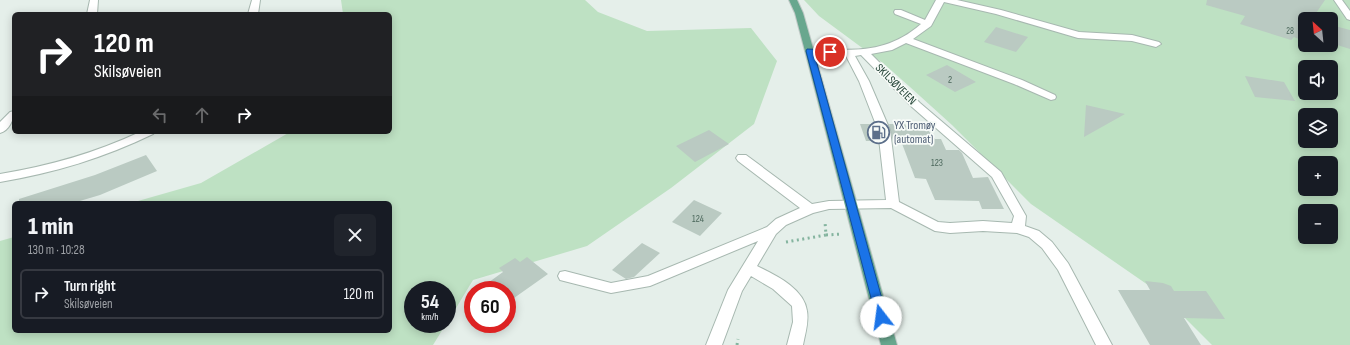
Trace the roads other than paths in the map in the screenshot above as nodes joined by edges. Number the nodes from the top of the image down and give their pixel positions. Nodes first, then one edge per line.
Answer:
1 (94, 0) edge
2 (256, 0) edge
3 (793, 0) edge
4 (940, 0) edge
5 (946, 0) edge
6 (1338, 0) edge
7 (92, 12) edge
8 (253, 12) edge
9 (898, 12) dead end
10 (1350, 17) edge
11 (928, 24) junction
12 (906, 40) junction
13 (1156, 44) dead end
14 (810, 51) junction
15 (849, 53) junction
16 (864, 53) junction
17 (1051, 97) dead end
18 (12, 116) edge
19 (0, 130) edge
20 (145, 134) edge
21 (742, 158) dead end
22 (0, 178) edge
23 (850, 204) junction
24 (893, 204) junction
25 (810, 209) junction
26 (1018, 228) junction
27 (771, 231) junction
28 (748, 268) junction
29 (565, 276) dead end
30 (714, 345) edge
31 (795, 345) edge
32 (889, 345) edge
33 (1104, 345) edge

1 - 7 street
2 - 8 street
3 - 14 main road
4 - 11 street
5 - 13 street
6 - 10 street
9 - 11 street
11 - 12 street
12 - 16 street
12 - 17 street
14 - 15 street
14 - 23 main road
15 - 16 street
15 - 24 street
16 - 26 street, SKILSØVEIEN
18 - 19 street
20 - 22 street
21 - 25 street
23 - 24 street
23 - 25 street
23 - 32 main road
24 - 26 street
25 - 27 street
26 - 33 street
27 - 28 street
27 - 29 street
28 - 30 street
28 - 31 street

